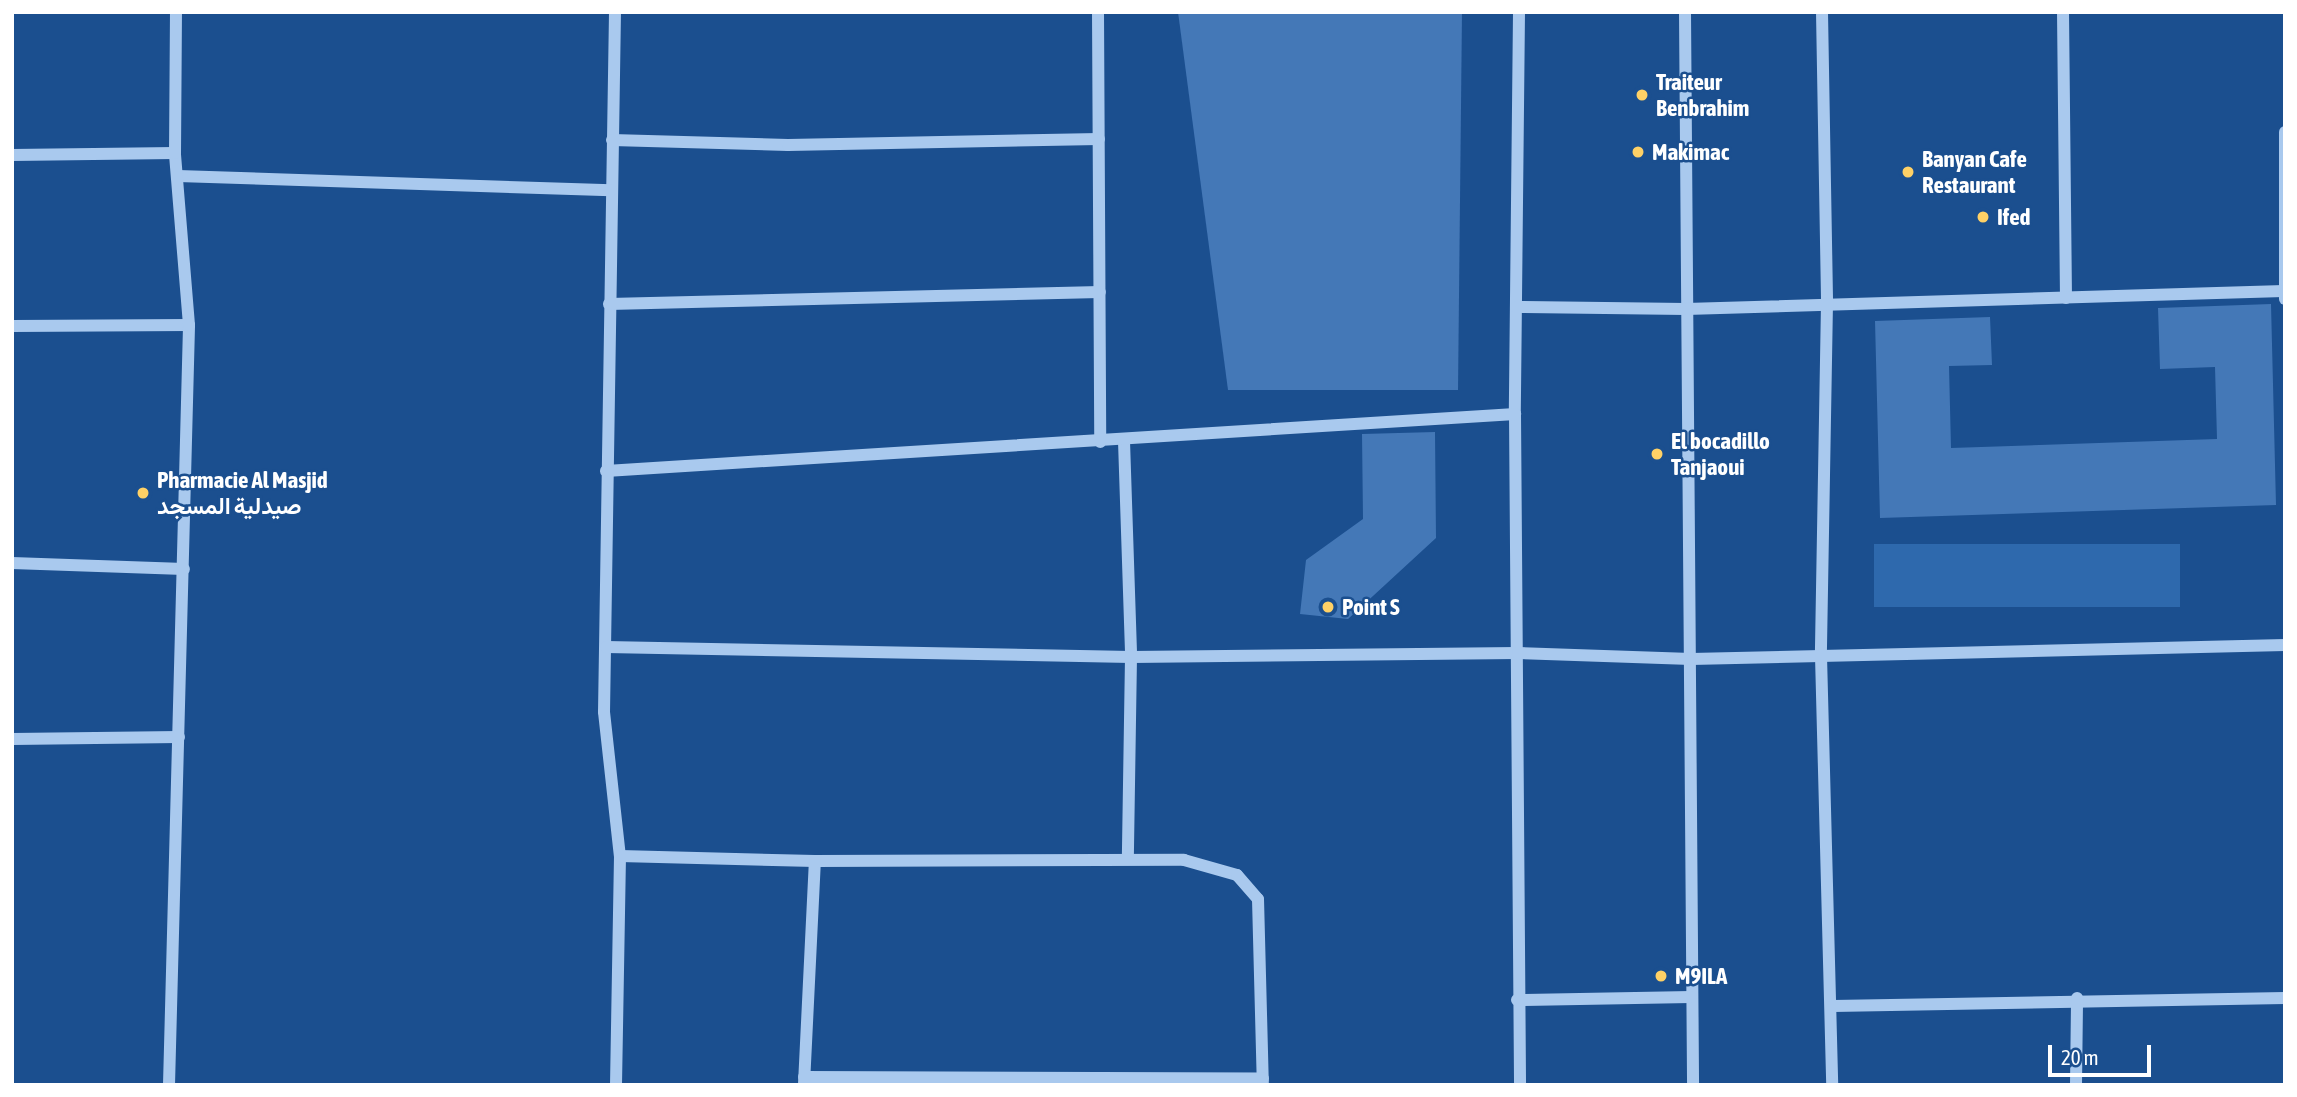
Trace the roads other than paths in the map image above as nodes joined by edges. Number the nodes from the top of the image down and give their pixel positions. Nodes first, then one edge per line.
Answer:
1 (176, 12) edge
2 (615, 12) edge
3 (1098, 12) edge
4 (1519, 12) edge
5 (1685, 12) edge
6 (1822, 12) edge
7 (2063, 12) edge
8 (2285, 132) edge
9 (1099, 139) junction
10 (612, 140) junction
11 (175, 153) junction
12 (12, 155) edge
13 (178, 176) junction
14 (611, 190) junction
15 (2284, 291) edge
16 (1100, 292) junction
17 (2066, 298) junction
18 (2285, 299) edge
19 (1827, 303) junction
20 (609, 304) junction
21 (1516, 307) junction
22 (1686, 309) junction
23 (189, 325) junction
24 (12, 326) edge
25 (1515, 414) junction
26 (1124, 441) junction
27 (1100, 442) junction
28 (606, 471) junction
29 (12, 563) edge
30 (184, 569) junction
31 (2285, 645) edge
32 (606, 647) junction
33 (1518, 653) junction
34 (1821, 656) junction
35 (1130, 657) junction
36 (1691, 659) junction
37 (179, 737) junction
38 (12, 739) edge
39 (620, 856) junction
40 (1128, 858) junction
41 (815, 861) junction
42 (1691, 997) junction
43 (2077, 998) junction
44 (2285, 998) edge
45 (1517, 1000) junction
46 (1833, 1006) junction
47 (804, 1081) edge
48 (1082, 1082) edge
49 (1263, 1082) edge
50 (169, 1085) edge
51 (617, 1085) edge
52 (1520, 1085) edge
53 (1693, 1085) edge
54 (1832, 1085) edge
55 (2076, 1085) edge

1 - 11 street
2 - 10 street
3 - 9 street
4 - 21 street
5 - 22 street
6 - 19 street
7 - 17 street
8 - 15 street
9 - 10 street
9 - 16 street
10 - 14 street
11 - 12 street
11 - 13 street
13 - 14 street
13 - 23 street
14 - 20 street
15 - 17 street
15 - 18 street
16 - 20 street
16 - 27 street
17 - 19 street
19 - 22 street
19 - 34 street
20 - 28 street
21 - 22 street
21 - 25 street
22 - 36 street
23 - 24 street
23 - 30 street
25 - 26 street
25 - 33 street
26 - 27 street
26 - 35 street
27 - 28 street
28 - 32 street
29 - 30 street
30 - 37 street
31 - 34 street
32 - 35 street
32 - 39 street
33 - 35 street
33 - 36 street
33 - 45 street
34 - 36 street
34 - 46 street
35 - 40 street
36 - 42 street
37 - 38 street
37 - 50 street
39 - 41 street
39 - 51 street
40 - 41 street
40 - 49 street
41 - 47 street
42 - 45 street
42 - 53 street
43 - 44 street
43 - 46 street
43 - 55 street
45 - 52 street
46 - 54 street
47 - 48 street
48 - 49 street

